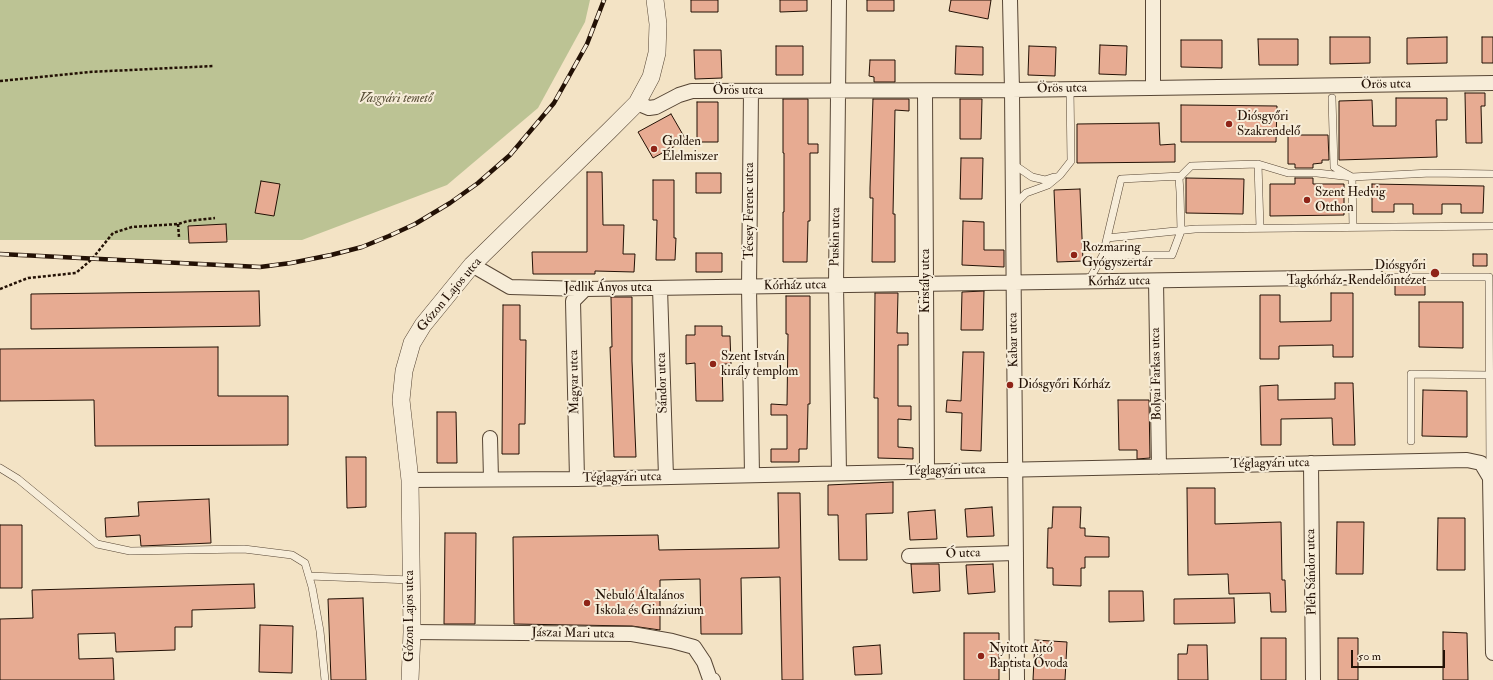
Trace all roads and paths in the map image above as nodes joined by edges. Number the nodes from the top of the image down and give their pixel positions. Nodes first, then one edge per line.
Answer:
1 (655, 0) edge
2 (839, 0) edge
3 (1010, 0) edge
4 (1153, 0) edge
5 (213, 66) dead end
6 (0, 81) edge
7 (1493, 83) edge
8 (1153, 88) junction
9 (1070, 89) junction
10 (1012, 90) junction
11 (751, 91) junction
12 (839, 91) junction
13 (925, 91) junction
14 (1332, 98) dead end
15 (637, 102) junction
16 (1013, 164) junction
17 (1258, 164) junction
18 (1493, 174) edge
19 (1060, 175) junction
20 (1181, 176) junction
21 (1352, 178) junction
22 (1013, 207) junction
23 (215, 218) dead end
24 (178, 224) junction
25 (1493, 226) edge
26 (1353, 227) junction
27 (1260, 228) junction
28 (1181, 231) junction
29 (179, 237) dead end
30 (1108, 238) junction
31 (1103, 255) junction
32 (472, 265) junction
33 (1377, 278) joint
34 (1156, 281) junction
35 (1088, 282) junction
36 (1013, 283) junction
37 (926, 284) junction
38 (836, 286) junction
39 (749, 287) junction
40 (660, 288) junction
41 (0, 289) edge
42 (585, 289) junction
43 (1491, 355) edge
44 (1489, 374) junction
45 (490, 438) dead end
46 (1410, 441) dead end
47 (1311, 464) junction
48 (1159, 467) junction
49 (0, 468) edge
50 (1015, 470) junction
51 (927, 472) junction
52 (839, 474) junction
53 (752, 475) junction
54 (666, 477) junction
55 (1490, 478) junction
56 (577, 479) junction
57 (410, 480) junction
58 (491, 480) junction
59 (1016, 553) junction
60 (909, 556) dead end
61 (309, 576) junction
62 (411, 580) junction
63 (412, 632) junction
64 (1493, 653) edge
65 (325, 680) edge
66 (410, 680) edge
67 (713, 680) edge
68 (1018, 680) edge
69 (1313, 680) edge

1 - 15 street, Gózon Lajos utca
2 - 12 street, Puskin utca
3 - 10 street, Kabar utca
4 - 8 street
5 - 6 path
7 - 8 street, Örös utca
8 - 9 street, Örös utca
9 - 10 street, Örös utca
9 - 19 lane
10 - 13 street, Örös utca
10 - 16 street, Kabar utca
11 - 12 street, Örös utca
11 - 15 street, Örös utca
11 - 39 street, Técsey Ferenc utca
12 - 13 street, Örös utca
12 - 38 street, Puskin utca
13 - 37 street, Kristály utca
14 - 21 lane
15 - 32 street, Gózon Lajos utca
16 - 19 lane
16 - 22 street, Kabar utca
17 - 20 lane
17 - 21 lane
17 - 27 lane
18 - 21 lane
19 - 22 lane
20 - 28 lane
20 - 30 lane
21 - 26 lane
22 - 36 street, Kabar utca
23 - 24 path
24 - 29 path
24 - 41 path
25 - 26 lane
26 - 27 lane
27 - 28 lane
28 - 30 lane
28 - 31 lane
30 - 31 lane
31 - 35 lane
32 - 42 street, Jedlik Ányos utca
32 - 57 street, Gózon Lajos utca
33 - 34 street, Kórház utca
33 - 43 lane, Kórház utca
34 - 35 street, Kórház utca
34 - 48 street, Bolyai Farkas utca
35 - 36 street, Kórház utca
36 - 37 street, Kórház utca
36 - 50 street, Kabar utca
37 - 38 street, Kórház utca
37 - 51 street, Kristály utca
38 - 39 street, Kórház utca
38 - 52 street, Puskin utca
39 - 40 street, Jedlik Ányos utca
39 - 53 street, Técsey Ferenc utca
40 - 42 street, Jedlik Ányos utca
40 - 54 street, Sándor utca
42 - 56 street, Magyar utca
43 - 44 lane
44 - 46 lane
44 - 55 lane
45 - 58 street
47 - 48 street, Téglagyári utca
47 - 55 street, Téglagyári utca
47 - 69 street, Pléh Sándor utca
48 - 50 street, Téglagyári utca
49 - 61 lane
50 - 51 street, Téglagyári utca
50 - 59 street, Kabar utca
51 - 52 street, Téglagyári utca
52 - 53 street, Téglagyári utca
53 - 54 street, Téglagyári utca
54 - 56 street, Téglagyári utca
55 - 64 street
56 - 58 street, Téglagyári utca
57 - 58 street, Téglagyári utca
57 - 62 street, Gózon Lajos utca
59 - 60 street, Ó utca
59 - 68 street, Kabar utca
61 - 62 lane
61 - 65 lane
62 - 63 street, Gózon Lajos utca
63 - 66 street, Gózon Lajos utca
63 - 67 street, Jászai Mari utca

